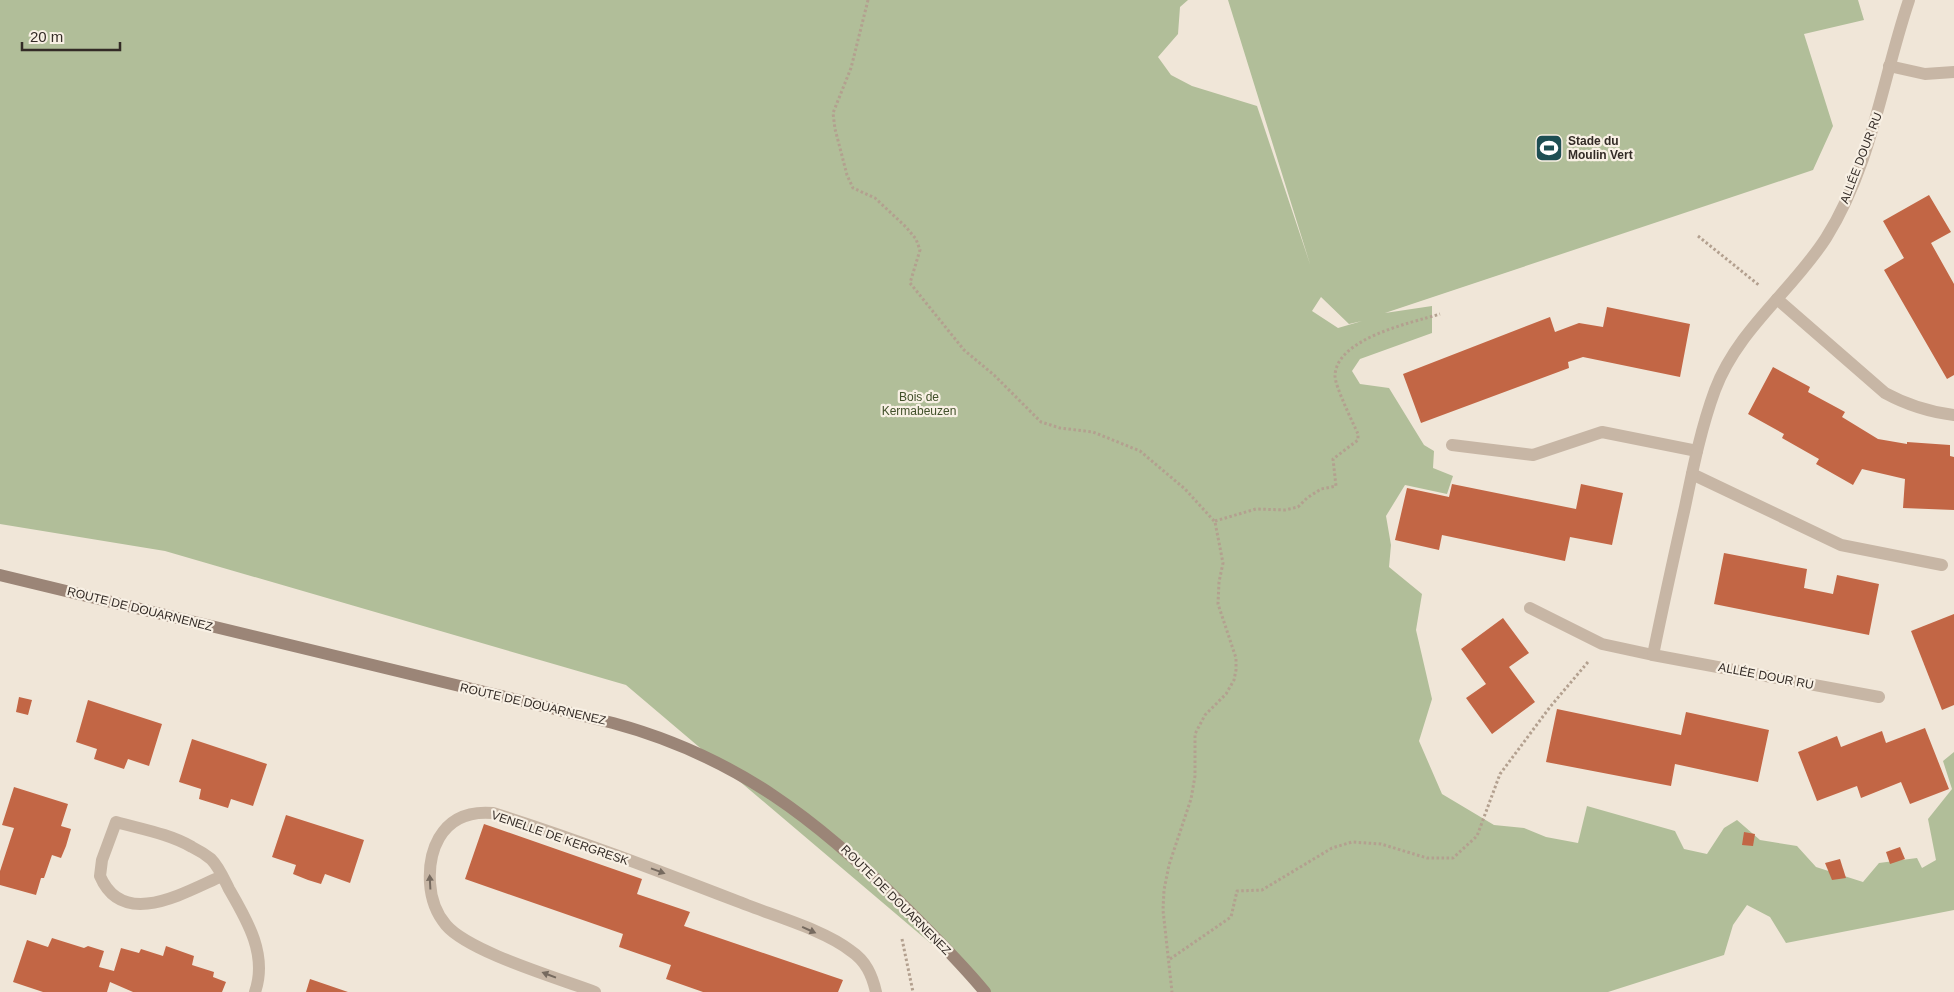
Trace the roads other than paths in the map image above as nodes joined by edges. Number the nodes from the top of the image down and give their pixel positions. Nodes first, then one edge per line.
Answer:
1 (1909, 0) edge
2 (1889, 66) junction
3 (1954, 72) edge
4 (1777, 299) junction
5 (1954, 415) edge
6 (1452, 445) dead end
7 (1697, 451) junction
8 (1692, 474) junction
9 (1942, 565) dead end
10 (0, 575) edge
11 (1530, 608) dead end
12 (1653, 655) junction
13 (1879, 697) dead end
14 (222, 876) junction
15 (255, 992) edge
16 (595, 992) edge
17 (876, 992) edge
18 (985, 992) edge

1 - 2 street, ALLÉE DOUR RU
2 - 3 street
2 - 4 street, ALLÉE DOUR RU
4 - 5 street
4 - 7 street, ALLÉE DOUR RU
6 - 7 street
7 - 8 street, ALLÉE DOUR RU
8 - 9 street
8 - 12 street, ALLÉE DOUR RU
10 - 18 main road, ROUTE DE DOUARNENEZ
11 - 12 street, ALLÉE DOUR RU
12 - 13 street, ALLÉE DOUR RU
14 - 14 street
14 - 15 street
16 -> 17 street, VENELLE DE KERGRESK

